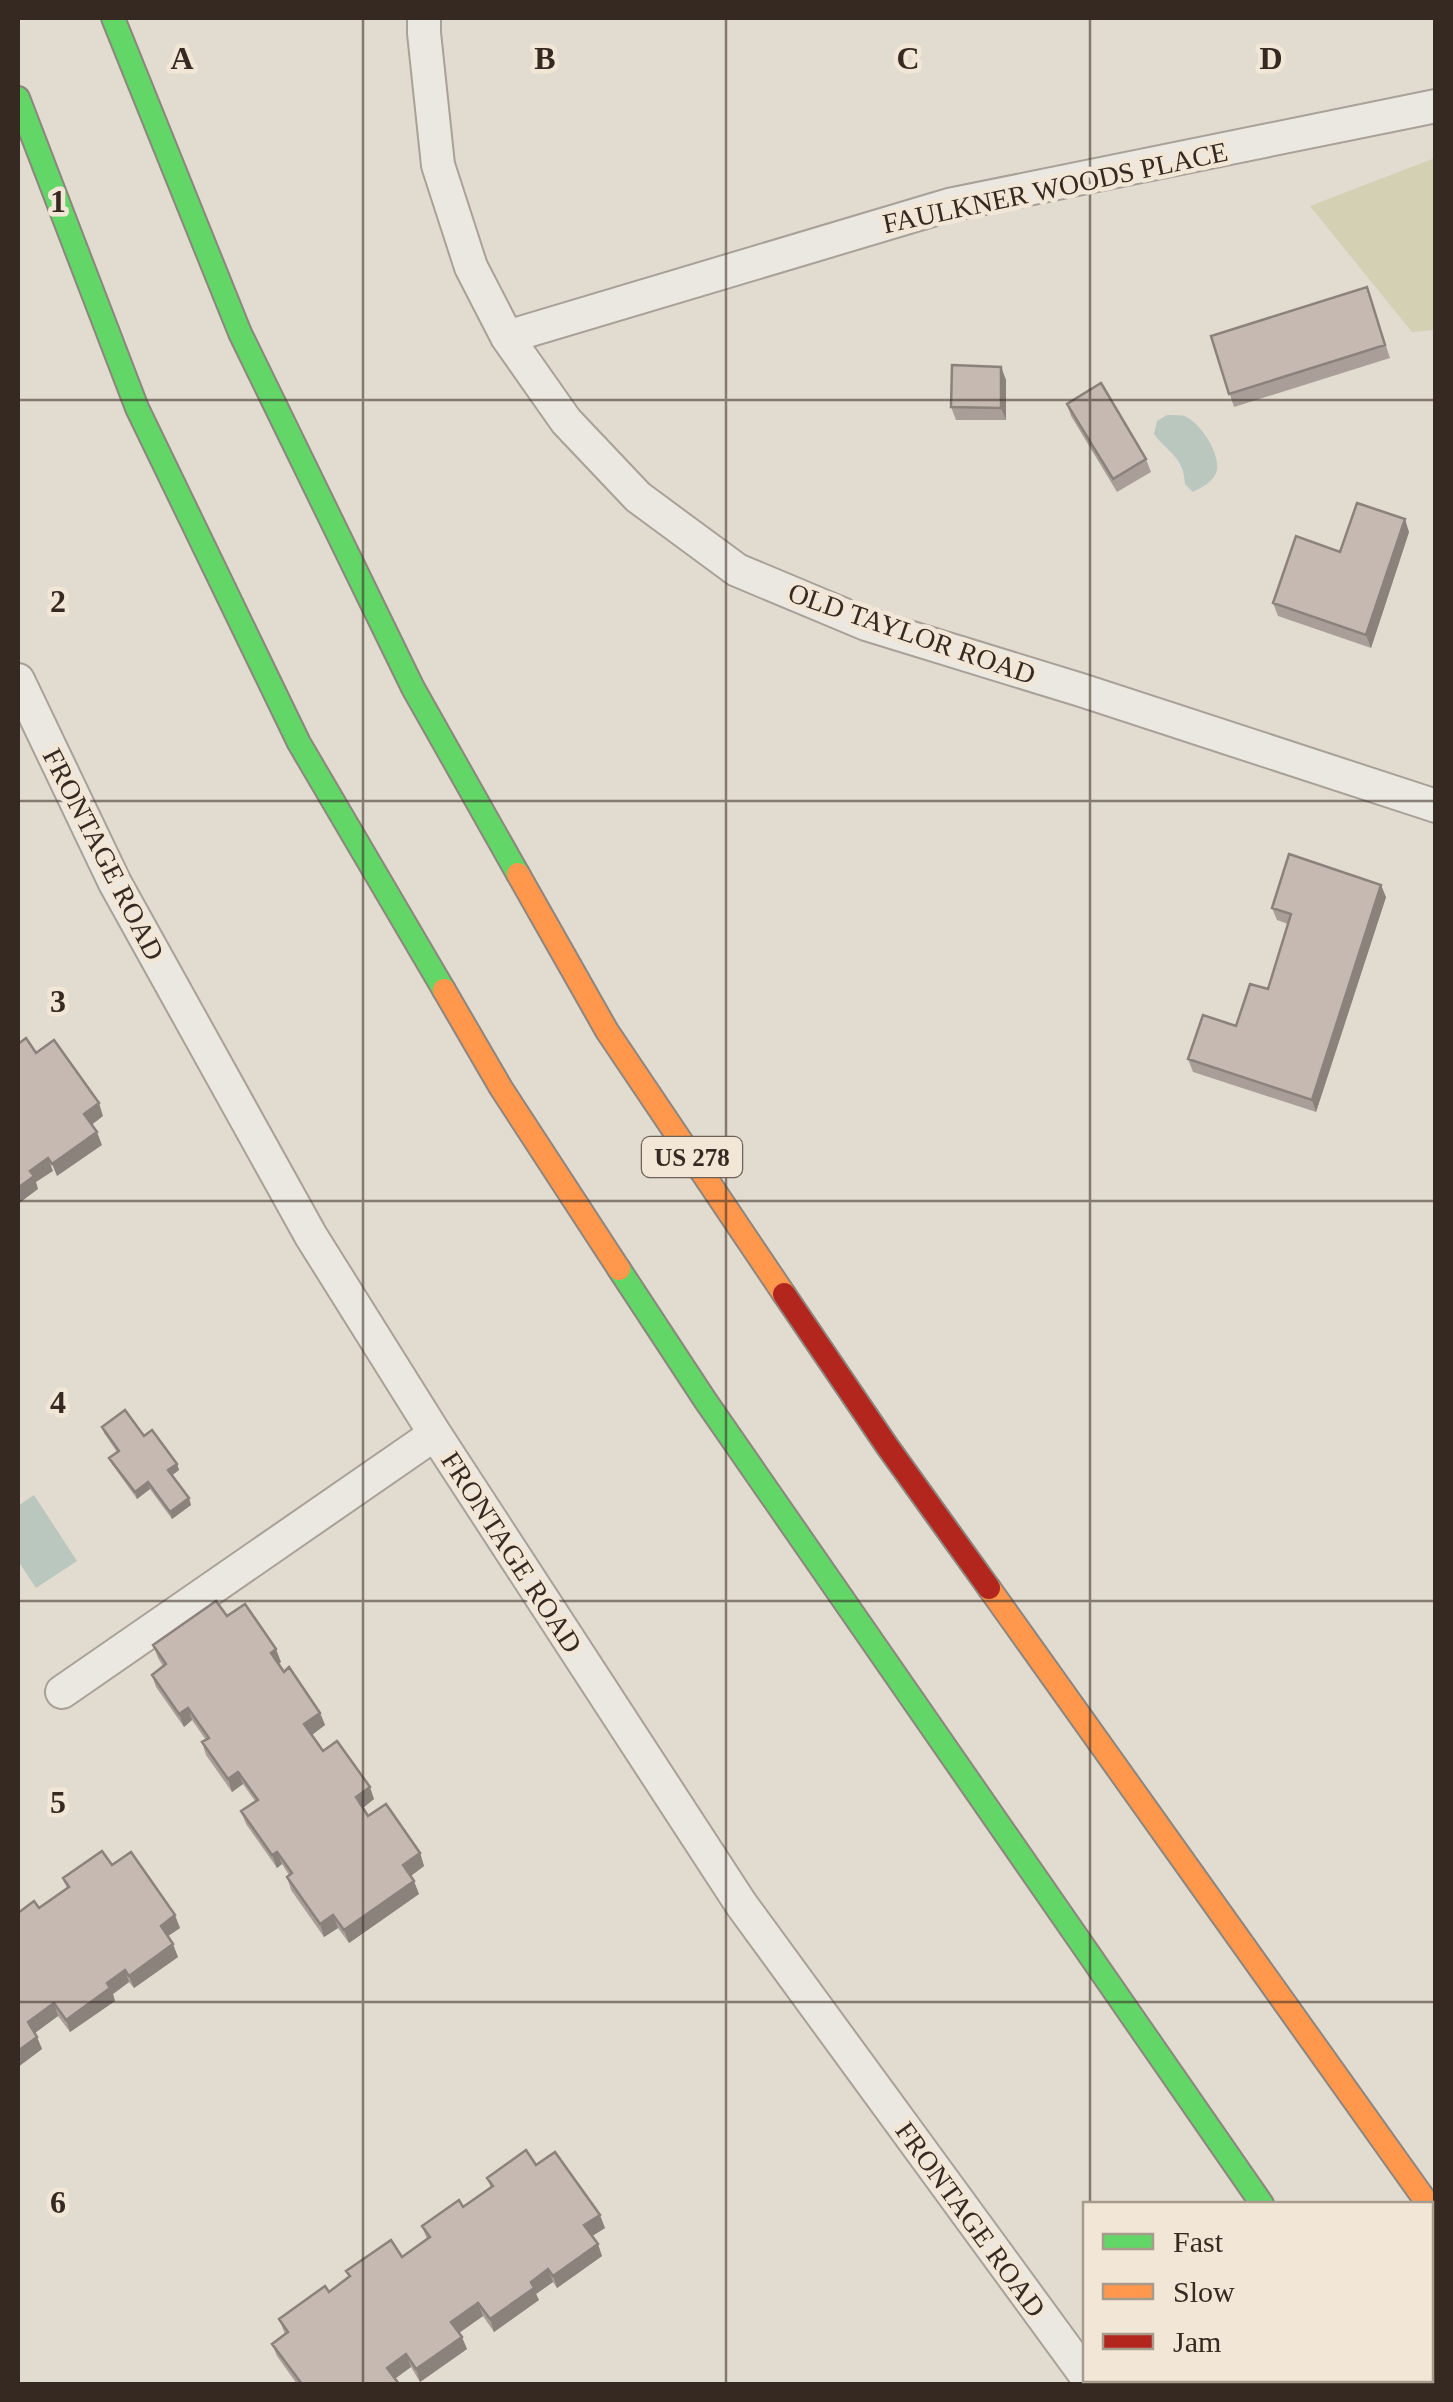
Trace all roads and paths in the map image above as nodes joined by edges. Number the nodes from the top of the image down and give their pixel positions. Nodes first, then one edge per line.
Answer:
1 (113, 18) edge
2 (424, 18) edge
3 (18, 98) edge
4 (1436, 106) edge
5 (507, 337) junction
6 (18, 680) edge
7 (1436, 806) edge
8 (436, 1434) junction
9 (62, 1692) dead end
10 (1261, 2202) edge
11 (1426, 2202) edge
12 (1083, 2372) edge

1 - 11 highway, US 278
2 - 5 street, OLD TAYLOR ROAD
3 - 10 highway
4 - 5 street, FAULKNER WOODS PLACE
5 - 7 street, OLD TAYLOR ROAD
6 - 8 street, FRONTAGE ROAD
8 - 9 street
8 - 12 street, FRONTAGE ROAD

